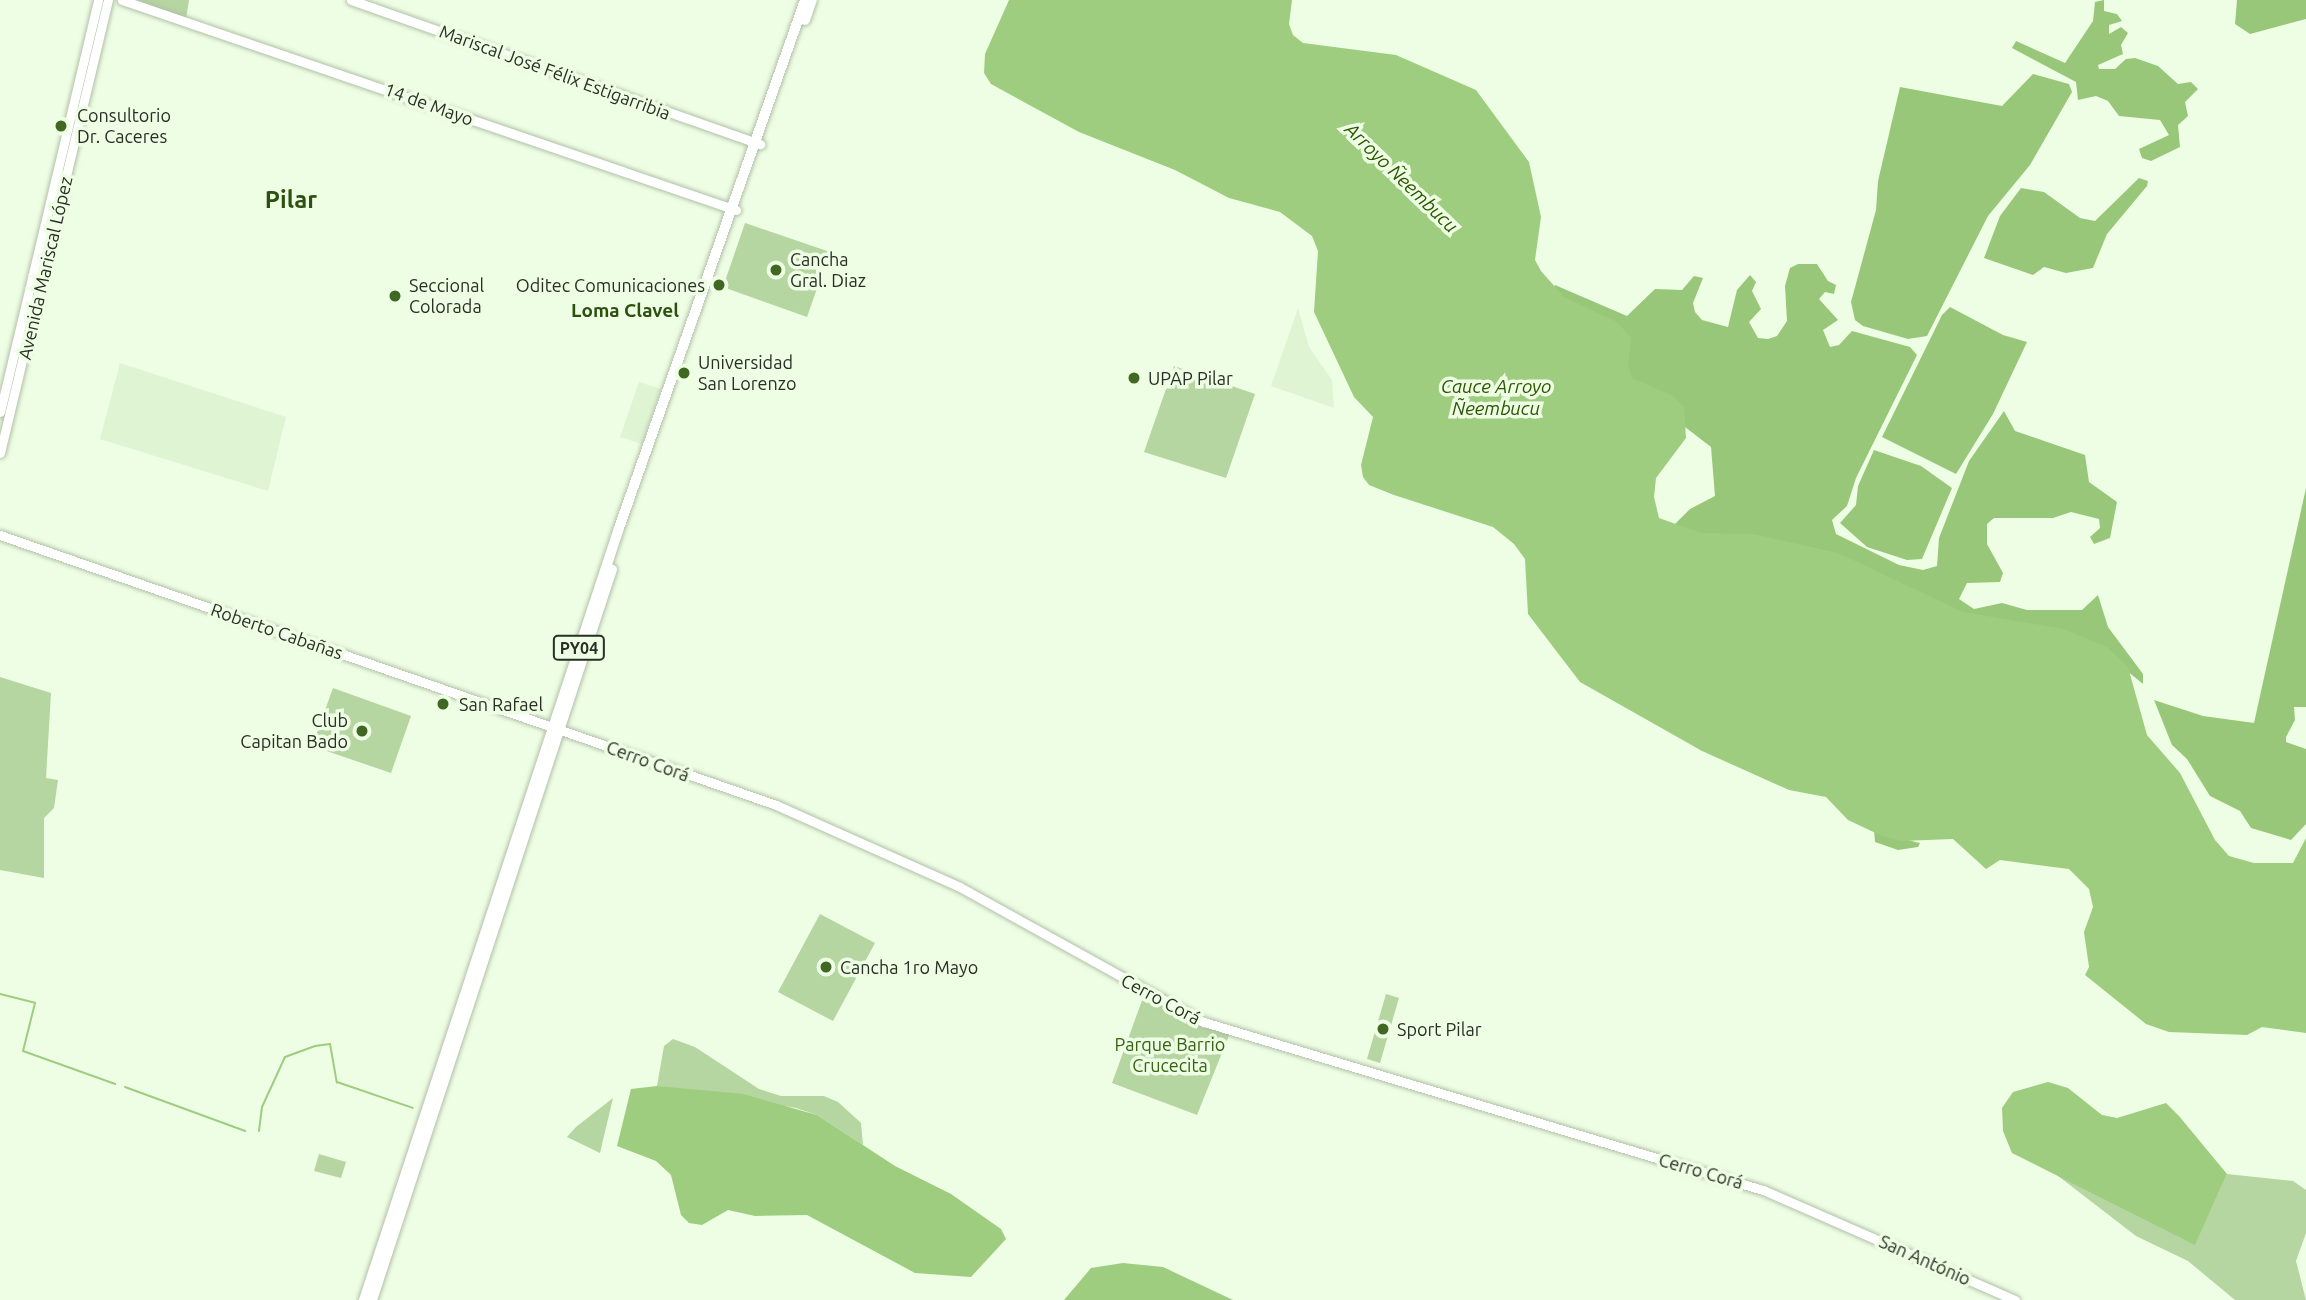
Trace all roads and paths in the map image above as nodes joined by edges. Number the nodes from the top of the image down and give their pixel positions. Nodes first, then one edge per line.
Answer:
1 (98, 0) edge
2 (108, 0) edge
3 (122, 0) edge
4 (351, 0) edge
5 (805, 0) edge
6 (812, 0) edge
7 (757, 143) junction
8 (733, 209) junction
9 (0, 412) edge
10 (0, 453) edge
11 (0, 535) edge
12 (557, 728) junction
13 (1835, 1219) joint
14 (364, 1300) edge
15 (372, 1300) edge
16 (2015, 1300) edge

1 - 9 main road, Avenida Mariscal López
2 - 10 main road, Avenida Mariscal López
3 - 8 main road, 14 de Mayo
4 - 7 main road, Mariscal José Félix Estigarribia
5 - 7 main road, PY04
6 - 7 main road, PY04
7 - 8 main road, PY04
8 - 12 main road, PY04
11 - 12 main road, Roberto Cabañas
12 - 13 main road, Cerro Corá
12 - 14 main road, PY04
12 - 15 main road, PY04
13 - 16 main road, San António

